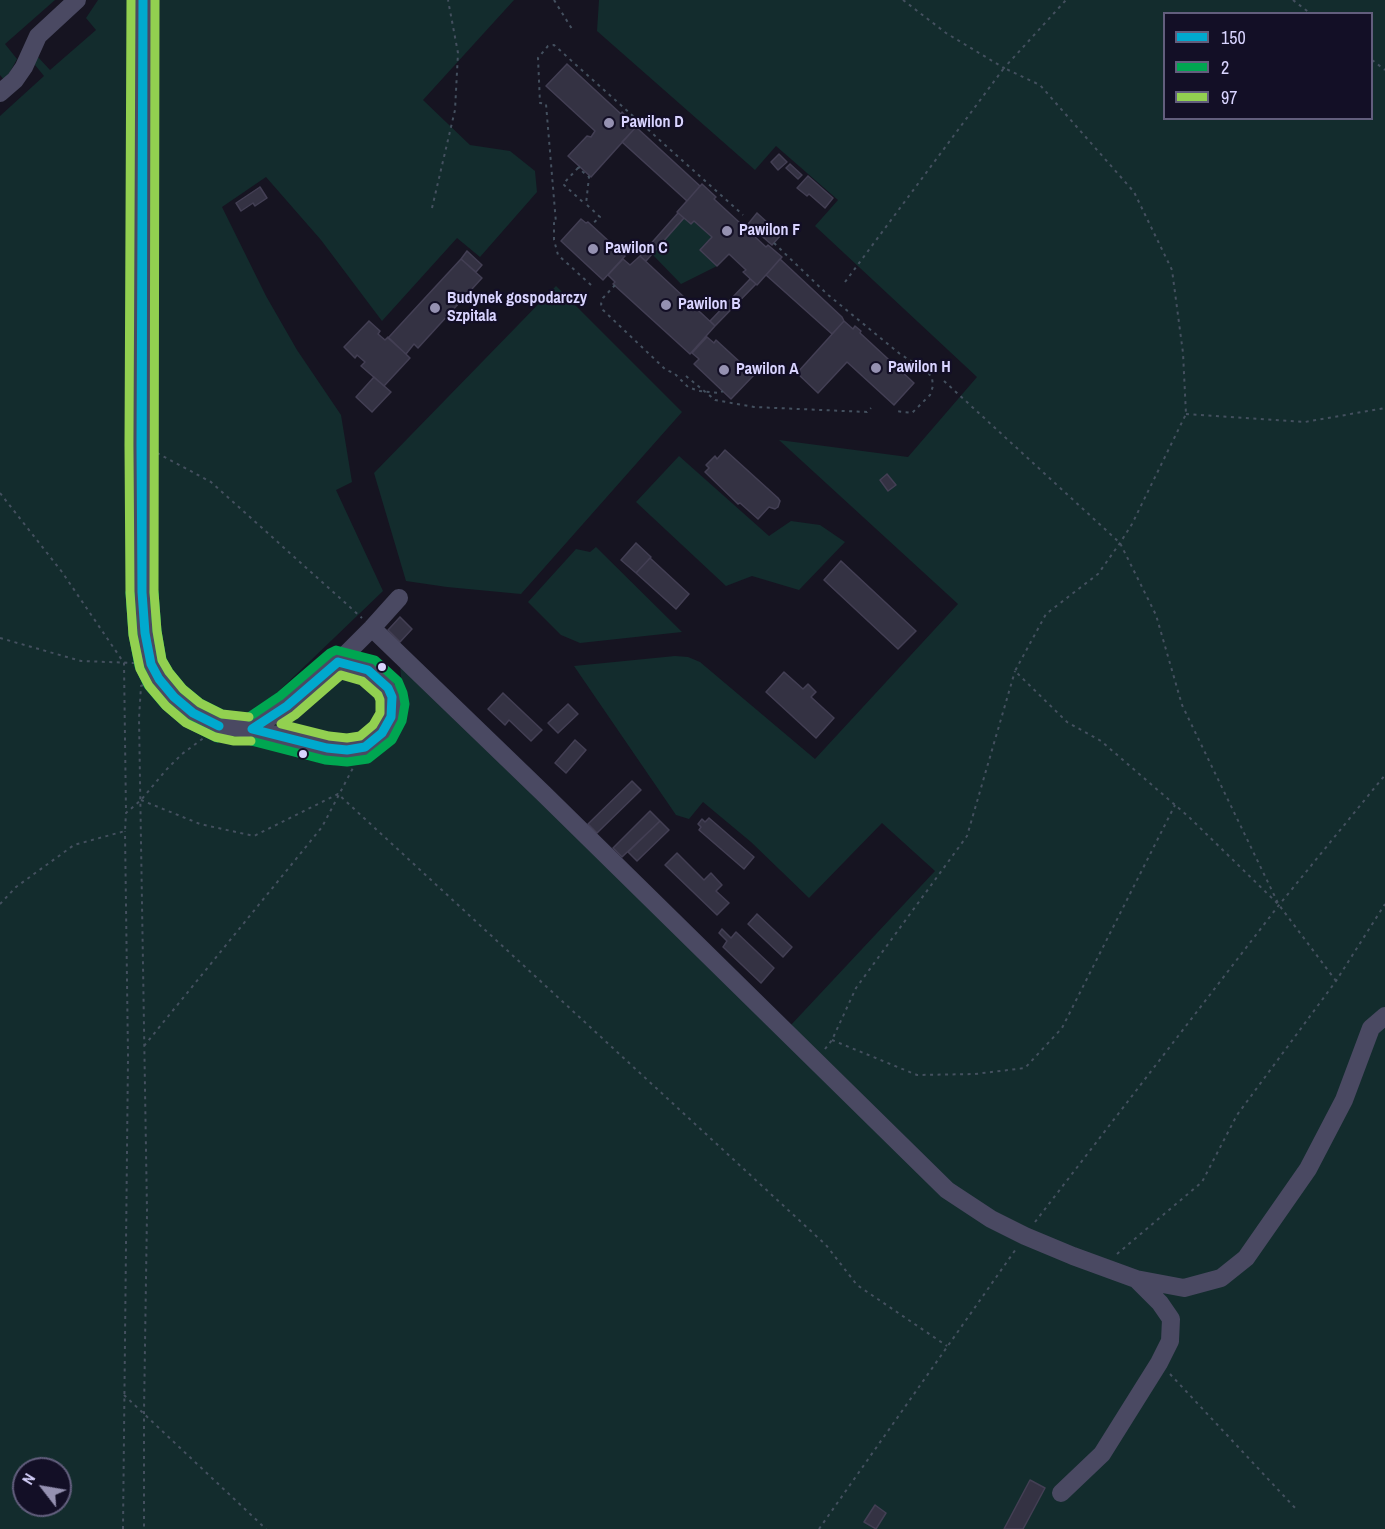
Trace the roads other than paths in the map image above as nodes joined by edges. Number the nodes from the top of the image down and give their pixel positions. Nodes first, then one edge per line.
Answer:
1 (77, 0) edge
2 (143, 0) edge
3 (0, 93) edge
4 (399, 598) dead end
5 (372, 628) junction
6 (338, 662) junction
7 (252, 729) junction
8 (1385, 1016) edge
9 (1136, 1279) junction
10 (1061, 1493) dead end

1 - 3 street
2 - 7 street
4 - 5 street
5 - 6 street
5 - 9 street
6 - 7 street
6 - 7 street
8 - 9 street
9 - 10 street

